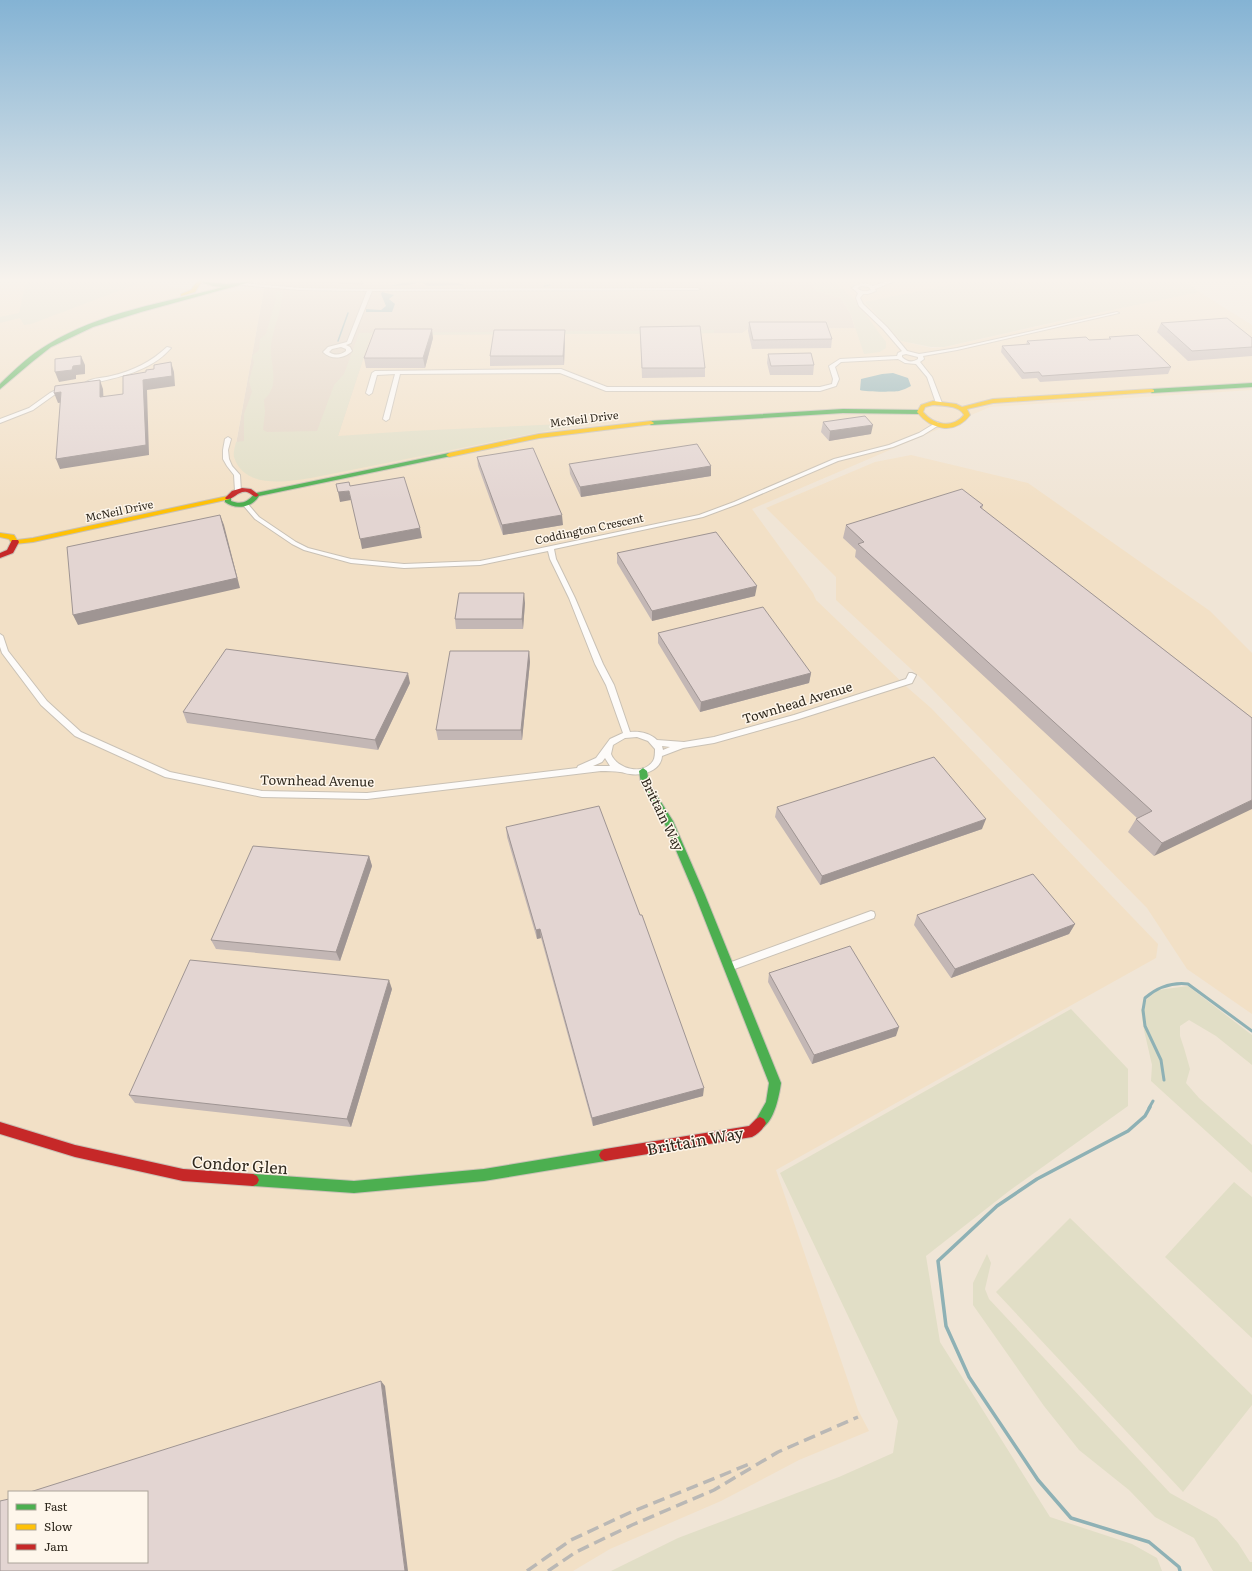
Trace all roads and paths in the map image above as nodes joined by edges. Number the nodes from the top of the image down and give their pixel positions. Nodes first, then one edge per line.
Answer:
1 (29, 354) edge
2 (38, 354) edge
3 (163, 354) edge
4 (923, 354) edge
5 (919, 355) joint
6 (899, 357) joint
7 (917, 362) junction
8 (398, 373) junction
9 (0, 378) edge
10 (84, 383) edge
11 (1252, 385) edge
12 (71, 386) edge
13 (0, 387) edge
14 (369, 392) dead end
15 (939, 403) junction
16 (961, 408) junction
17 (920, 412) junction
18 (1, 418) edge
19 (386, 419) dead end
20 (937, 424) junction
21 (228, 439) dead end
22 (238, 491) junction
23 (256, 495) junction
24 (228, 498) junction
25 (245, 504) junction
26 (0, 535) edge
27 (15, 542) junction
28 (551, 548) junction
29 (0, 556) edge
30 (0, 636) edge
31 (912, 675) dead end
32 (626, 735) junction
33 (656, 743) junction
34 (684, 745) junction
35 (608, 748) junction
36 (660, 754) junction
37 (619, 769) junction
38 (643, 771) junction
39 (572, 772) junction
40 (871, 915) dead end
41 (729, 967) junction
42 (0, 1128) edge
43 (484, 1175) joint

1 - 9 main road
2 - 13 main road
3 - 10 street
4 - 5 street
5 - 7 street
6 - 7 street
6 - 8 street
7 - 15 street
8 - 14 street
8 - 19 street
11 - 16 main road
12 - 18 street
15 - 16 main road
15 - 17 main road
16 - 20 main road
17 - 20 main road
17 - 23 main road, McNeil Drive
20 - 28 street, Coddington Crescent
21 - 22 street
22 - 23 main road
22 - 24 main road
23 - 25 main road
24 - 25 main road
24 - 27 main road, McNeil Drive
25 - 28 street, Coddington Crescent
26 - 27 main road
27 - 29 main road
28 - 32 street
30 - 39 street, Townhead Avenue
31 - 34 street, Townhead Avenue
32 - 33 street
32 - 35 street
33 - 34 street, Townhead Avenue
33 - 36 street
34 - 36 street, Townhead Avenue
35 - 37 street
35 - 39 street, Townhead Avenue
36 - 38 street, Brittain Way
37 - 38 street, Brittain Way
37 - 39 street, Townhead Avenue
38 - 41 main road, Brittain Way
40 - 41 street
41 - 43 main road, Brittain Way
42 - 43 main road, Condor Glen

